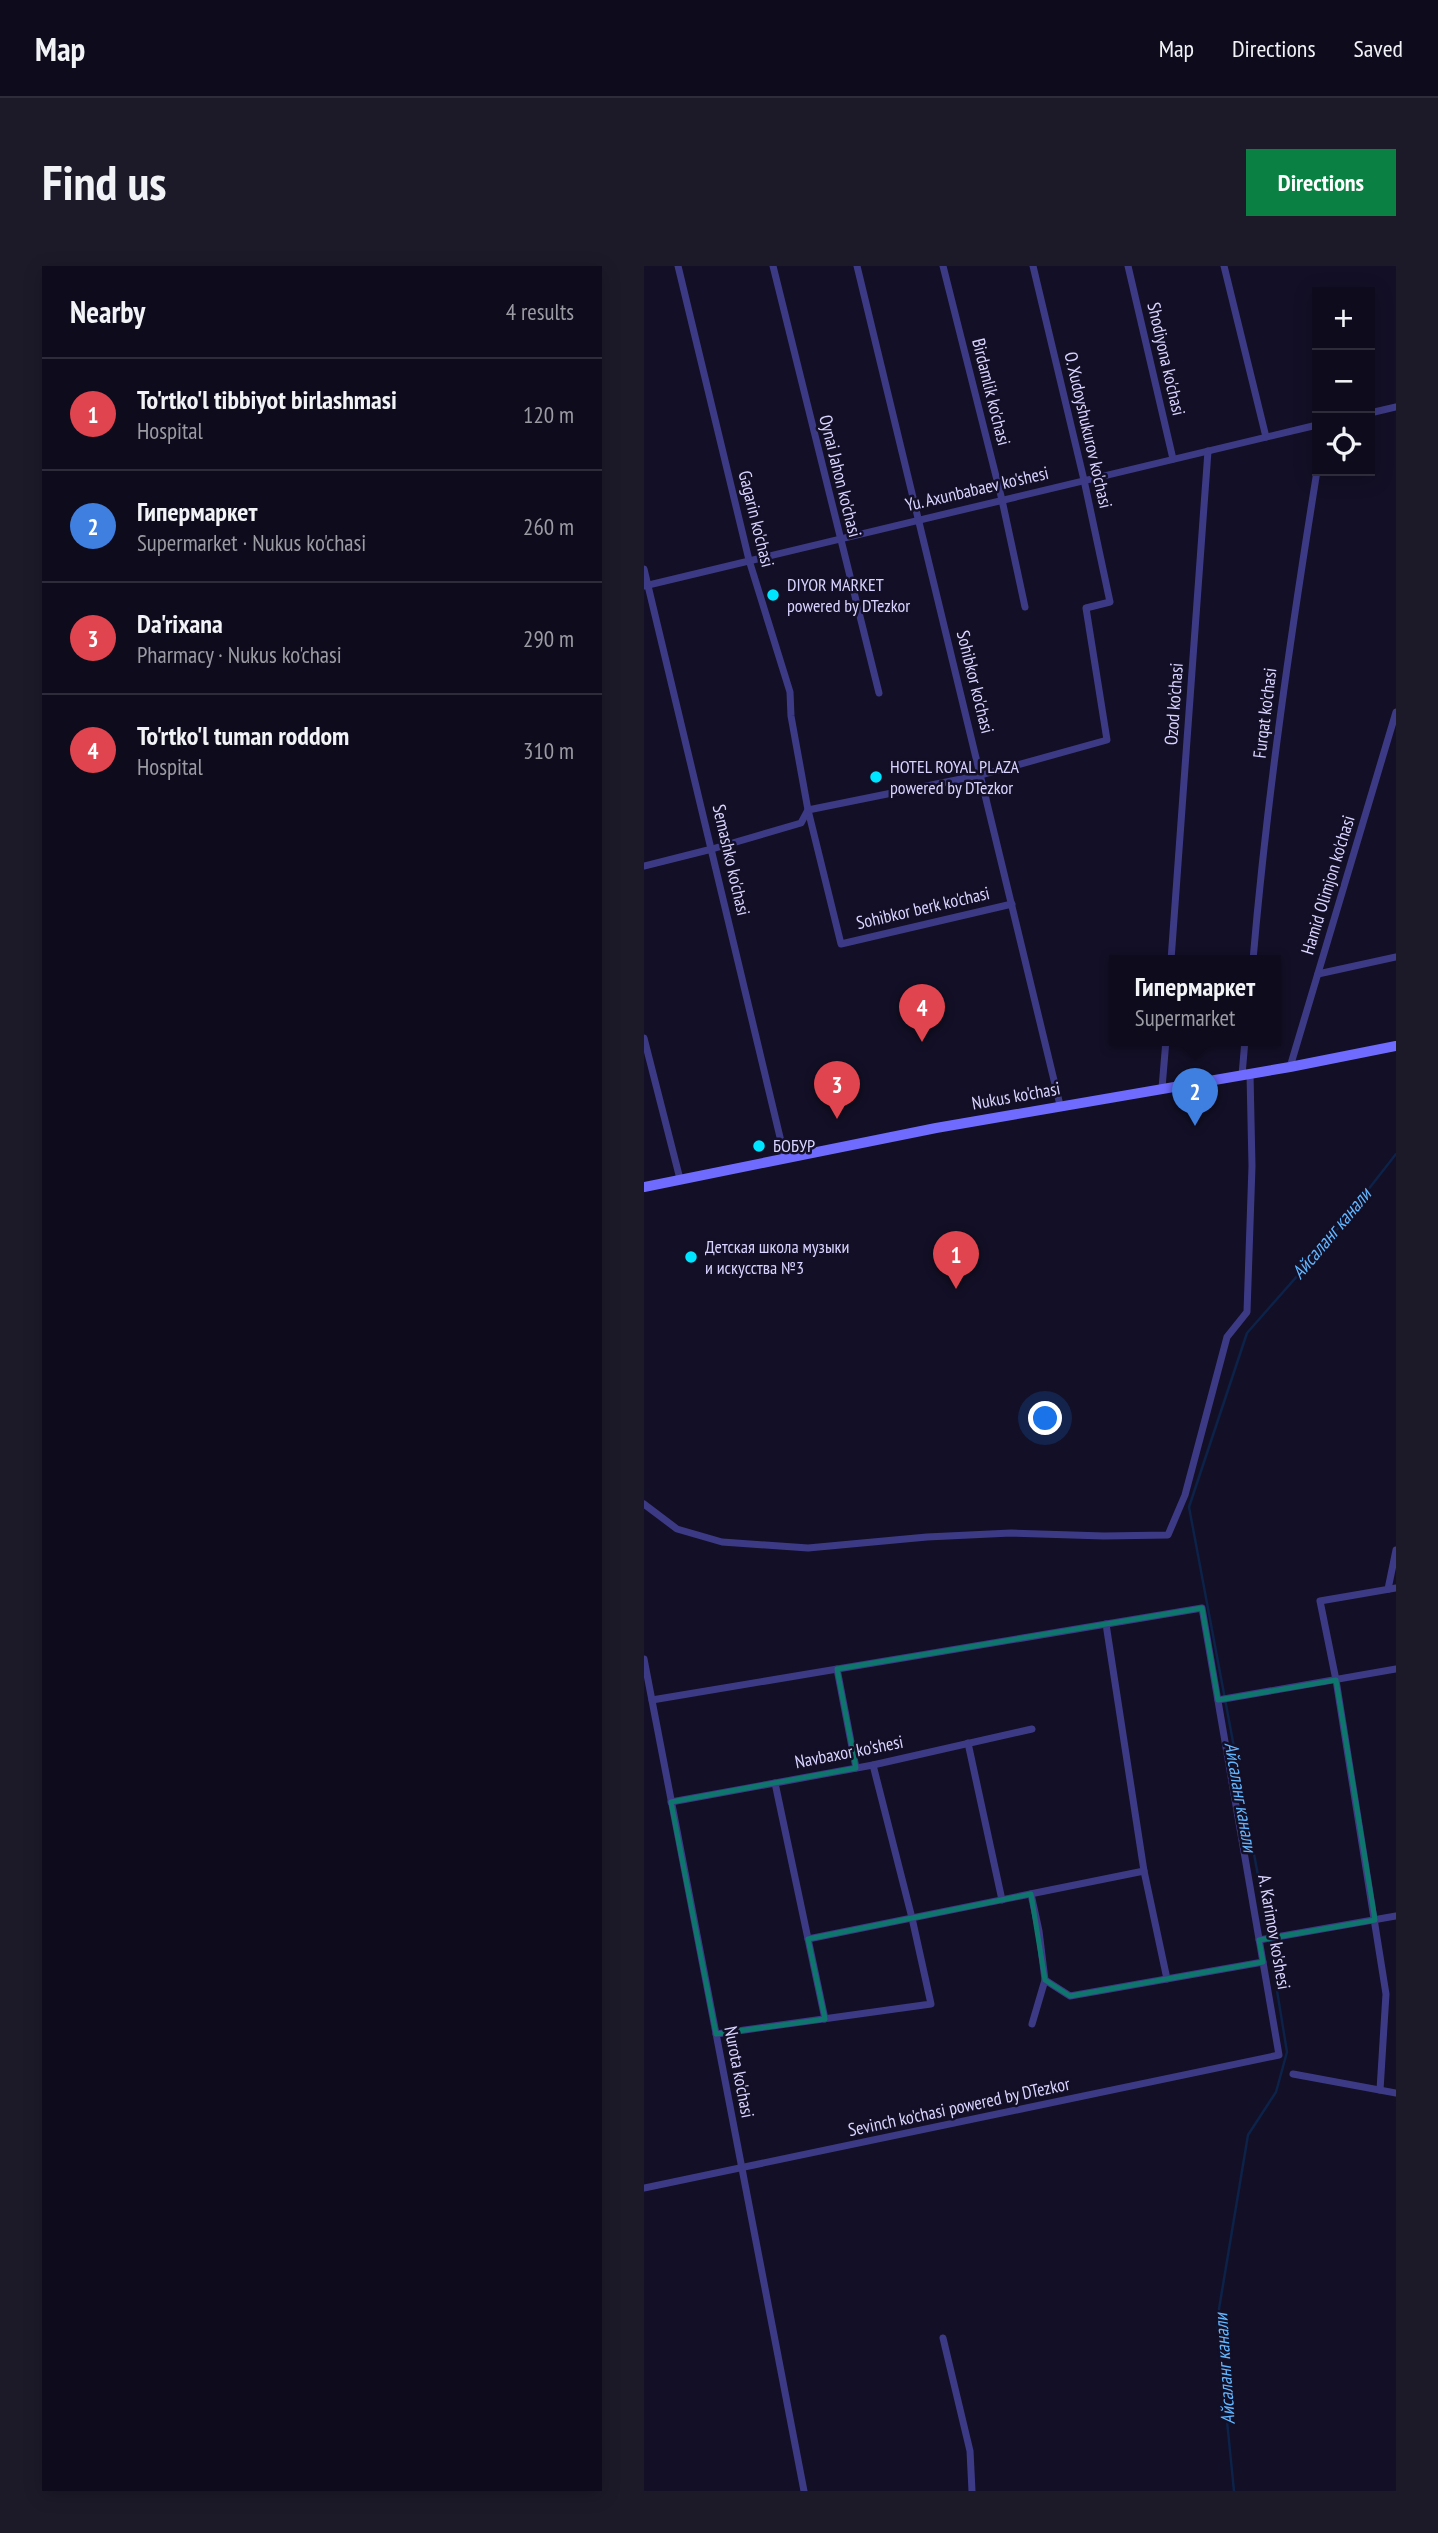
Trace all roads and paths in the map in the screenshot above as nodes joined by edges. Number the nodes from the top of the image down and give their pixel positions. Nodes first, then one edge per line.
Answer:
1 (678, 266) edge
2 (773, 266) edge
3 (857, 266) edge
4 (943, 266) edge
5 (1033, 266) edge
6 (1128, 266) edge
7 (1224, 266) edge
8 (1396, 407) edge
9 (1375, 412) edge
10 (1312, 426) edge
11 (1266, 437) junction
12 (1208, 451) junction
13 (1173, 459) junction
14 (1316, 476) edge
15 (1084, 480) junction
16 (1002, 499) junction
17 (919, 519) junction
18 (839, 538) junction
19 (749, 560) junction
20 (644, 569) edge
21 (646, 585) edge
22 (1025, 607) dead end
23 (879, 693) dead end
24 (1396, 712) edge
25 (981, 775) junction
26 (808, 810) junction
27 (712, 849) junction
28 (644, 866) edge
29 (1012, 904) junction
30 (841, 944) joint
31 (1171, 955) edge
32 (1252, 955) edge
33 (1396, 957) edge
34 (1318, 974) junction
35 (644, 1038) edge
36 (1166, 1046) edge
37 (1245, 1046) edge
38 (1396, 1046) edge
39 (1290, 1067) junction
40 (1246, 1074) junction
41 (1162, 1088) junction
42 (1060, 1105) junction
43 (785, 1158) junction
44 (680, 1179) junction
45 (644, 1186) edge
46 (644, 1504) edge
47 (1396, 1550) edge
48 (1392, 1588) edge
49 (1106, 1624) junction
50 (644, 1659) edge
51 (837, 1669) junction
52 (1396, 1669) edge
53 (1336, 1680) junction
54 (652, 1700) junction
55 (1218, 1700) junction
56 (1032, 1729) dead end
57 (968, 1743) junction
58 (873, 1765) junction
59 (856, 1768) junction
60 (775, 1783) junction
61 (671, 1802) junction
62 (1144, 1871) junction
63 (1031, 1894) junction
64 (1002, 1900) junction
65 (1396, 1916) edge
66 (912, 1918) junction
67 (1374, 1920) junction
68 (808, 1939) junction
69 (1259, 1940) junction
70 (1263, 1962) junction
71 (1167, 1979) junction
72 (1045, 1980) junction
73 (825, 2019) junction
74 (1032, 2024) dead end
75 (716, 2034) junction
76 (1279, 2055) joint
77 (1293, 2074) dead end
78 (1380, 2090) junction
79 (1396, 2093) edge
80 (742, 2169) junction
81 (644, 2188) edge
82 (943, 2338) dead end
83 (804, 2491) edge
84 (972, 2491) edge

1 - 19 street, Gagarin ko'chasi
2 - 18 street, Oynai Jahon ko'chasi
3 - 17 street, Sohibkor ko'chasi
4 - 16 street, Birdamlik ko'chasi
5 - 15 street, O. Xudoyshukurov ko'chasi
6 - 13 street, Shodiyona ko'chasi
7 - 11 street
8 - 9 street
10 - 11 street, Yu. Axunbabaev ko'shesi
11 - 12 street, Yu. Axunbabaev ko'shesi
12 - 13 street, Yu. Axunbabaev ko'shesi
12 - 31 street, Ozod ko'chasi
13 - 15 street, Yu. Axunbabaev ko'shesi
14 - 32 street, Furqat ko'chasi
15 - 16 street, Yu. Axunbabaev ko'shesi
15 - 25 street, O. Xudoyshukurov ko'chasi
16 - 17 street, Yu. Axunbabaev ko'shesi
16 - 22 street, Birdamlik ko'chasi
17 - 18 street, Yu. Axunbabaev ko'shesi
17 - 25 street, Sohibkor ko'chasi
18 - 19 street, Yu. Axunbabaev ko'shesi
18 - 23 street, Oynai Jahon ko'chasi
19 - 21 street, Yu. Axunbabaev ko'shesi
19 - 26 street, Gagarin ko'chasi
20 - 21 street, Semashko ko'chasi
21 - 27 street, Semashko ko'chasi
24 - 34 street, Hamid Olimjon ko'chasi
25 - 26 street
25 - 29 street, Sohibkor ko'chasi
26 - 27 street
26 - 30 street, Gagarin ko'chasi
27 - 28 street
27 - 43 street, Semashko ko'chasi
29 - 30 street, Sohibkor berk ko'chasi
29 - 42 street, Sohibkor ko'chasi
33 - 34 street
34 - 39 street, Hamid Olimjon ko'chasi
35 - 44 street
36 - 41 street
37 - 40 street
38 - 39 main road, Nukus ko'chasi
39 - 40 main road, Nukus ko'chasi
40 - 41 main road, Nukus ko'chasi
40 - 46 street
41 - 42 main road, Nukus ko'chasi
42 - 43 main road, Nukus ko'chasi
43 - 44 main road, Nukus ko'chasi
44 - 45 main road, Nukus ko'chasi
47 - 48 street
48 - 53 street
49 - 51 street
49 - 55 street, A. Karimov ko'shesi
49 - 62 street
50 - 54 street, Nurota ko'chasi
51 - 54 street
51 - 59 street
52 - 53 street
53 - 55 street
53 - 67 street
54 - 61 street, Nurota ko'chasi
55 - 69 street, A. Karimov ko'shesi
56 - 57 street, Navbaxor ko'shesi
57 - 58 street, Navbaxor ko'shesi
57 - 64 street
58 - 59 street, Navbaxor ko'shesi
58 - 66 street
59 - 60 street, Navbaxor ko'shesi
60 - 61 street, Navbaxor ko'shesi
60 - 68 street
61 - 75 street, Nurota ko'chasi
62 - 63 street
62 - 71 street
63 - 64 street
63 - 72 street
64 - 66 street
65 - 67 street
66 - 68 street
66 - 73 street
67 - 69 street
67 - 78 street
68 - 73 street
69 - 70 street, A. Karimov ko'shesi
70 - 71 street
70 - 76 street, A. Karimov ko'shesi
71 - 72 street
72 - 74 street
73 - 75 street
75 - 80 street, Nurota ko'chasi
76 - 80 street, Sevinch ko'chasi powered by DTezkor
77 - 78 street
78 - 79 street
80 - 81 street, Sevinch ko'chasi powered by DTezkor
80 - 83 street, Nurota ko'chasi
82 - 84 street

